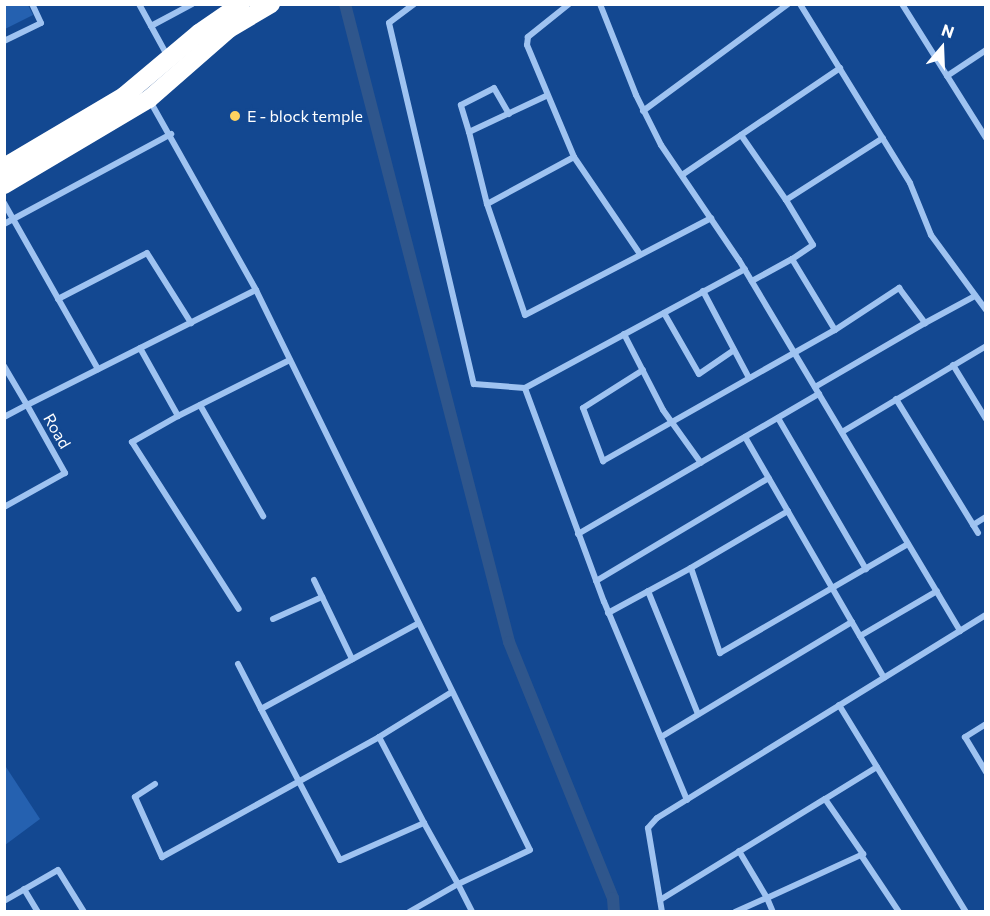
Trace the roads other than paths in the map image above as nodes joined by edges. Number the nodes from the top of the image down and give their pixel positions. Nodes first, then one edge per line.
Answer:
1 (32, 4) edge
2 (139, 4) edge
3 (192, 4) edge
4 (241, 4) edge
5 (271, 4) edge
6 (414, 4) edge
7 (569, 4) edge
8 (600, 4) edge
9 (788, 4) edge
10 (800, 4) edge
11 (902, 5) edge
12 (151, 26) junction
13 (4, 41) edge
14 (986, 50) edge
15 (173, 66) junction
16 (840, 68) junction
17 (947, 76) junction
18 (143, 92) junction
19 (546, 96) junction
20 (644, 111) junction
21 (509, 114) junction
22 (469, 132) junction
23 (171, 134) junction
24 (741, 135) junction
25 (883, 138) junction
26 (986, 138) edge
27 (574, 157) junction
28 (4, 167) edge
29 (682, 175) junction
30 (4, 185) edge
31 (786, 200) junction
32 (4, 203) edge
33 (487, 204) junction
34 (711, 218) junction
35 (13, 219) junction
36 (4, 224) edge
37 (640, 254) junction
38 (792, 259) junction
39 (744, 269) junction
40 (752, 281) junction
41 (256, 290) junction
42 (703, 291) junction
43 (975, 296) junction
44 (58, 298) junction
45 (986, 310) edge
46 (664, 313) junction
47 (191, 323) junction
48 (925, 323) junction
49 (835, 330) junction
50 (624, 334) junction
51 (986, 346) edge
52 (140, 348) junction
53 (734, 351) junction
54 (794, 352) junction
55 (290, 360) junction
56 (952, 365) junction
57 (4, 366) edge
58 (98, 369) junction
59 (643, 370) junction
60 (748, 376) junction
61 (525, 388) junction
62 (817, 391) junction
63 (896, 399) junction
64 (27, 405) junction
65 (200, 405) junction
66 (178, 416) junction
67 (4, 417) edge
68 (778, 418) junction
69 (986, 419) edge
70 (672, 422) junction
71 (842, 432) junction
72 (745, 437) junction
73 (701, 463) junction
74 (769, 478) junction
75 (4, 507) edge
76 (788, 512) junction
77 (263, 516) dead end
78 (986, 517) edge
79 (973, 525) junction
80 (978, 533) dead end
81 (578, 534) junction
82 (908, 544) junction
83 (691, 568) junction
84 (866, 568) junction
85 (314, 580) dead end
86 (596, 581) junction
87 (832, 588) junction
88 (648, 591) junction
89 (937, 591) junction
90 (322, 597) junction
91 (239, 609) dead end
92 (608, 613) junction
93 (986, 615) edge
94 (273, 619) dead end
95 (852, 622) junction
96 (417, 624) junction
97 (960, 631) junction
98 (860, 636) junction
99 (352, 659) junction
100 (238, 664) dead end
101 (884, 678) junction
102 (452, 692) junction
103 (839, 705) junction
104 (261, 709) junction
105 (699, 714) junction
106 (986, 724) edge
107 (379, 737) junction
108 (661, 737) junction
109 (877, 767) junction
110 (986, 772) edge
111 (300, 783) junction
112 (155, 784) dead end
113 (825, 799) junction
114 (687, 800) junction
115 (424, 823) junction
116 (739, 851) junction
117 (861, 855) junction
118 (459, 884) junction
119 (24, 889) junction
120 (767, 898) junction
121 (660, 900) junction
122 (4, 901) edge
123 (38, 912) edge
124 (84, 912) edge
125 (409, 912) edge
126 (472, 912) edge
127 (662, 912) edge
128 (735, 912) edge
129 (773, 912) edge
130 (899, 912) edge
131 (966, 912) edge

1 - 13 street
2 - 12 street
3 - 12 street
4 - 15 highway
5 - 15 highway
6 - 61 street
7 - 19 street
8 - 20 street
9 - 20 street
10 - 16 street
11 - 17 street
12 - 15 street
14 - 17 street
15 - 18 highway
16 - 24 street
16 - 25 street
17 - 26 street
18 - 23 street
18 - 28 highway
18 - 30 highway
19 - 21 street
19 - 27 street
20 - 29 street
21 - 22 street
21 - 22 street
22 - 33 street
23 - 35 street
23 - 41 street
24 - 29 street
24 - 31 street
25 - 31 street
25 - 43 street
27 - 33 street
27 - 37 street
29 - 34 street
31 - 38 street
32 - 35 street
33 - 37 street
34 - 37 street
34 - 39 street
35 - 36 street
35 - 44 street
38 - 40 street
38 - 49 street
39 - 40 street
39 - 42 street
40 - 54 street
41 - 47 street
41 - 55 street
42 - 46 street
42 - 53 street
43 - 45 street
43 - 48 street
44 - 47 street
44 - 58 street
46 - 50 street
46 - 53 street
47 - 52 street
48 - 49 street
48 - 62 street
49 - 54 street
50 - 59 street
50 - 61 street
51 - 56 street
52 - 58 street
52 - 66 street
53 - 60 street
54 - 60 street
54 - 62 street
55 - 65 street
55 - 96 street
56 - 63 street
56 - 69 street
57 - 64 street, Road
58 - 64 street
59 - 70 street
59 - 70 street
60 - 70 street
61 - 81 street
62 - 68 street
62 - 71 street
63 - 71 street
63 - 79 street
64 - 67 street, Road
64 - 75 street, Road
65 - 66 street
65 - 77 street
66 - 91 street
68 - 72 street
68 - 84 street
70 - 73 street
71 - 82 street
72 - 73 street
72 - 74 street
73 - 81 street
74 - 76 street
74 - 86 street
76 - 83 street
76 - 87 street
78 - 79 street
79 - 80 street
81 - 86 street
82 - 84 street
82 - 89 street
83 - 87 street
83 - 88 street
84 - 87 street
85 - 90 street
86 - 92 street
87 - 95 street
88 - 92 street
88 - 105 street
89 - 97 street
89 - 98 street
90 - 94 street
90 - 99 street
92 - 108 street
93 - 97 street
95 - 98 street
95 - 105 street
96 - 99 street
96 - 102 street
97 - 101 street
98 - 101 street
99 - 104 street
100 - 104 street
101 - 103 street
102 - 107 street
102 - 118 street
103 - 109 street
103 - 114 street
104 - 111 street
105 - 108 street
106 - 110 street
107 - 111 street
107 - 115 street
108 - 114 street
109 - 113 street
109 - 131 street
111 - 112 street
111 - 115 street
113 - 116 street
113 - 117 street
114 - 121 street
115 - 118 street
116 - 120 street
116 - 121 street
117 - 120 street
117 - 130 street
118 - 125 street
118 - 126 street
119 - 122 street
119 - 123 street
119 - 124 street
120 - 128 street
120 - 129 street
121 - 127 street

